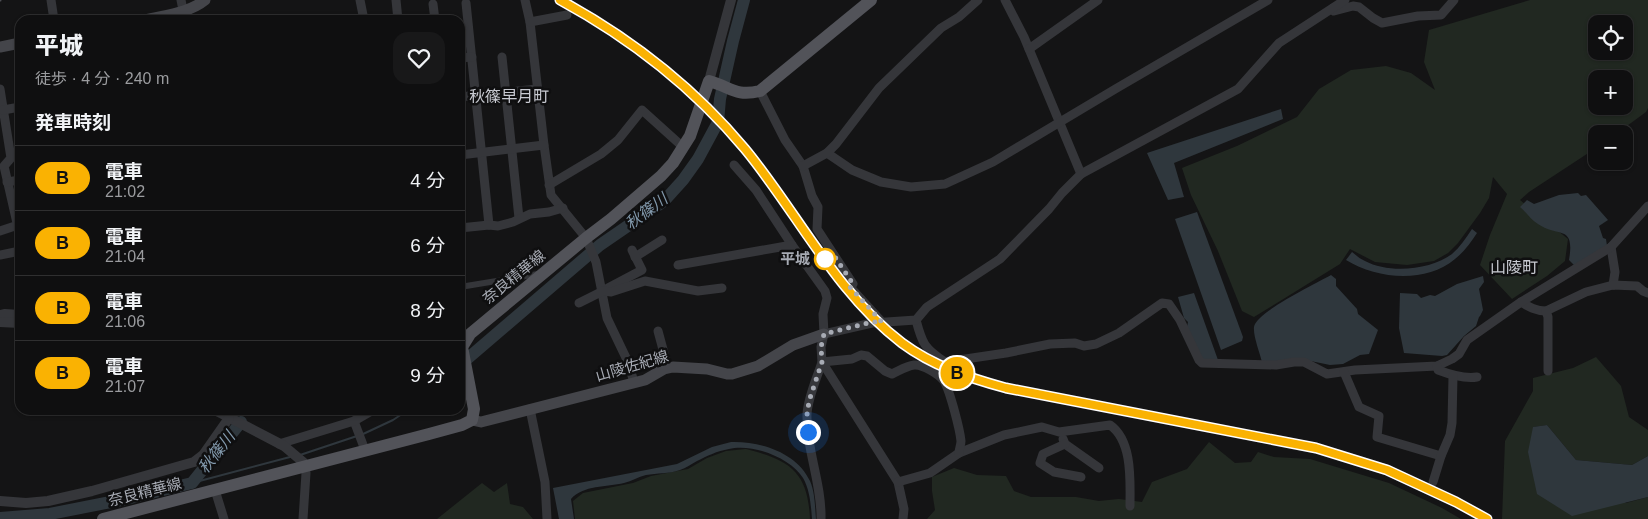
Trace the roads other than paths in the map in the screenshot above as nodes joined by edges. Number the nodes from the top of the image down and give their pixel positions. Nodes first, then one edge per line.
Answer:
1 (51, 0) edge
2 (205, 0) edge
3 (360, 0) edge
4 (396, 0) edge
5 (525, 0) edge
6 (731, 0) edge
7 (871, 0) edge
8 (978, 0) edge
9 (1005, 0) edge
10 (1098, 0) edge
11 (1268, 0) edge
12 (1345, 0) edge
13 (1454, 0) edge
14 (466, 3) dead end
15 (433, 4) dead end
16 (1333, 8) junction
17 (183, 10) edge
18 (53, 15) edge
19 (164, 15) edge
20 (363, 15) edge
21 (398, 15) edge
22 (434, 15) edge
23 (567, 15) dead end
24 (530, 22) junction
25 (15, 44) edge
26 (0, 47) edge
27 (1029, 49) junction
28 (472, 57) junction
29 (465, 58) edge
30 (502, 58) dead end
31 (711, 82) junction
32 (0, 89) edge
33 (537, 89) junction
34 (760, 90) junction
35 (506, 93) junction
36 (476, 95) junction
37 (465, 96) edge
38 (15, 108) edge
39 (3, 110) junction
40 (1060, 122) junction
41 (544, 145) junction
42 (683, 147) junction
43 (513, 150) junction
44 (481, 152) junction
45 (827, 153) junction
46 (465, 154) edge
47 (734, 165) dead end
48 (803, 166) junction
49 (1080, 174) junction
50 (15, 181) edge
51 (8, 182) junction
52 (549, 185) junction
53 (1648, 206) edge
54 (563, 208) junction
55 (15, 218) edge
56 (519, 218) junction
57 (489, 224) junction
58 (15, 226) edge
59 (465, 227) edge
60 (0, 231) edge
61 (587, 240) junction
62 (662, 240) dead end
63 (792, 245) junction
64 (1611, 247) junction
65 (15, 253) edge
66 (0, 255) edge
67 (678, 265) dead end
68 (545, 273) junction
69 (1614, 285) junction
70 (465, 286) edge
71 (722, 288) dead end
72 (603, 291) junction
73 (1648, 293) edge
74 (1521, 302) junction
75 (579, 303) dead end
76 (1546, 311) junction
77 (15, 314) edge
78 (0, 315) edge
79 (916, 320) junction
80 (0, 322) edge
81 (882, 322) junction
82 (15, 323) edge
83 (658, 331) dead end
84 (824, 334) junction
85 (465, 342) edge
86 (822, 362) junction
87 (465, 364) edge
88 (1437, 366) junction
89 (668, 368) junction
90 (1548, 371) dead end
91 (1344, 372) junction
92 (1453, 376) junction
93 (1477, 377) dead end
94 (634, 383) junction
95 (530, 409) junction
96 (224, 415) edge
97 (364, 415) edge
98 (232, 420) junction
99 (472, 420) junction
100 (354, 421) junction
101 (1059, 432) junction
102 (1065, 444) junction
103 (281, 445) junction
104 (364, 446) junction
105 (958, 453) junction
106 (1441, 456) junction
107 (304, 464) junction
108 (1098, 468) dead end
109 (1081, 477) dead end
110 (898, 482) junction
111 (1433, 482) dead end
112 (214, 490) junction
113 (0, 501) edge
114 (1130, 506) dead end
115 (103, 519) edge
116 (224, 519) edge
117 (303, 519) edge
118 (548, 519) edge
119 (821, 519) edge
120 (903, 519) edge

1 - 18 street
2 - 17 main road
3 - 20 street
4 - 21 street
5 - 24 street
6 - 31 street
7 - 34 main road
8 - 45 street
9 - 27 street
10 - 27 street
11 - 40 street
12 - 16 street
13 - 16 street
14 - 28 street
15 - 22 street
16 - 49 street
17 - 19 main road
23 - 24 street
24 - 33 street
25 - 26 main road
27 - 40 street
28 - 29 street
28 - 36 street
30 - 35 street
31 - 34 main road
31 - 42 main road, 奈良精華線
32 - 39 street
33 - 35 street
33 - 41 street
34 - 48 street
35 - 36 street
35 - 43 street
36 - 37 street
36 - 44 street
38 - 39 street
39 - 51 street
40 - 45 street
40 - 49 street
41 - 43 street
41 - 52 street
42 - 52 street
42 - 61 main road, 奈良精華線
43 - 44 street
43 - 56 street
44 - 46 street
44 - 57 street
45 - 48 street
47 - 63 street
48 - 81 street
49 - 79 street
50 - 51 street
51 - 55 street
52 - 54 street
53 - 64 street
54 - 56 street
54 - 61 street
56 - 57 street
57 - 59 street
58 - 60 street
61 - 68 main road, 奈良精華線
61 - 72 street
62 - 72 street
63 - 67 street
63 - 84 street
64 - 69 street
64 - 74 street
65 - 66 street
68 - 70 street
68 - 85 main road, 奈良精華線
69 - 73 street
69 - 76 street
71 - 72 street
72 - 75 street
72 - 94 street
74 - 76 street
74 - 88 street
76 - 90 street
77 - 78 street
79 - 81 street
79 - 91 street
80 - 82 street
81 - 84 street
83 - 89 street
84 - 86 street
84 - 89 main road, 山陵佐紀線
86 - 105 street
86 - 110 street
86 - 119 street
87 - 99 main road, 奈良精華線
88 - 91 street
88 - 92 street
89 - 94 main road, 山陵佐紀線
91 - 106 street
92 - 93 street
92 - 106 street
94 - 95 main road, 山陵佐紀線
95 - 99 main road, 山陵佐紀線
95 - 118 street
96 - 98 street
97 - 100 street
98 - 103 street
98 - 113 street
99 - 104 main road, 奈良精華線
100 - 103 street
100 - 104 street
101 - 102 street
101 - 105 street
101 - 114 street
102 - 108 street
102 - 109 street
103 - 107 street
104 - 107 main road, 奈良精華線
105 - 110 street
106 - 111 street
107 - 112 main road, 奈良精華線
107 - 117 street
110 - 120 street
112 - 115 main road, 奈良精華線
112 - 116 street

